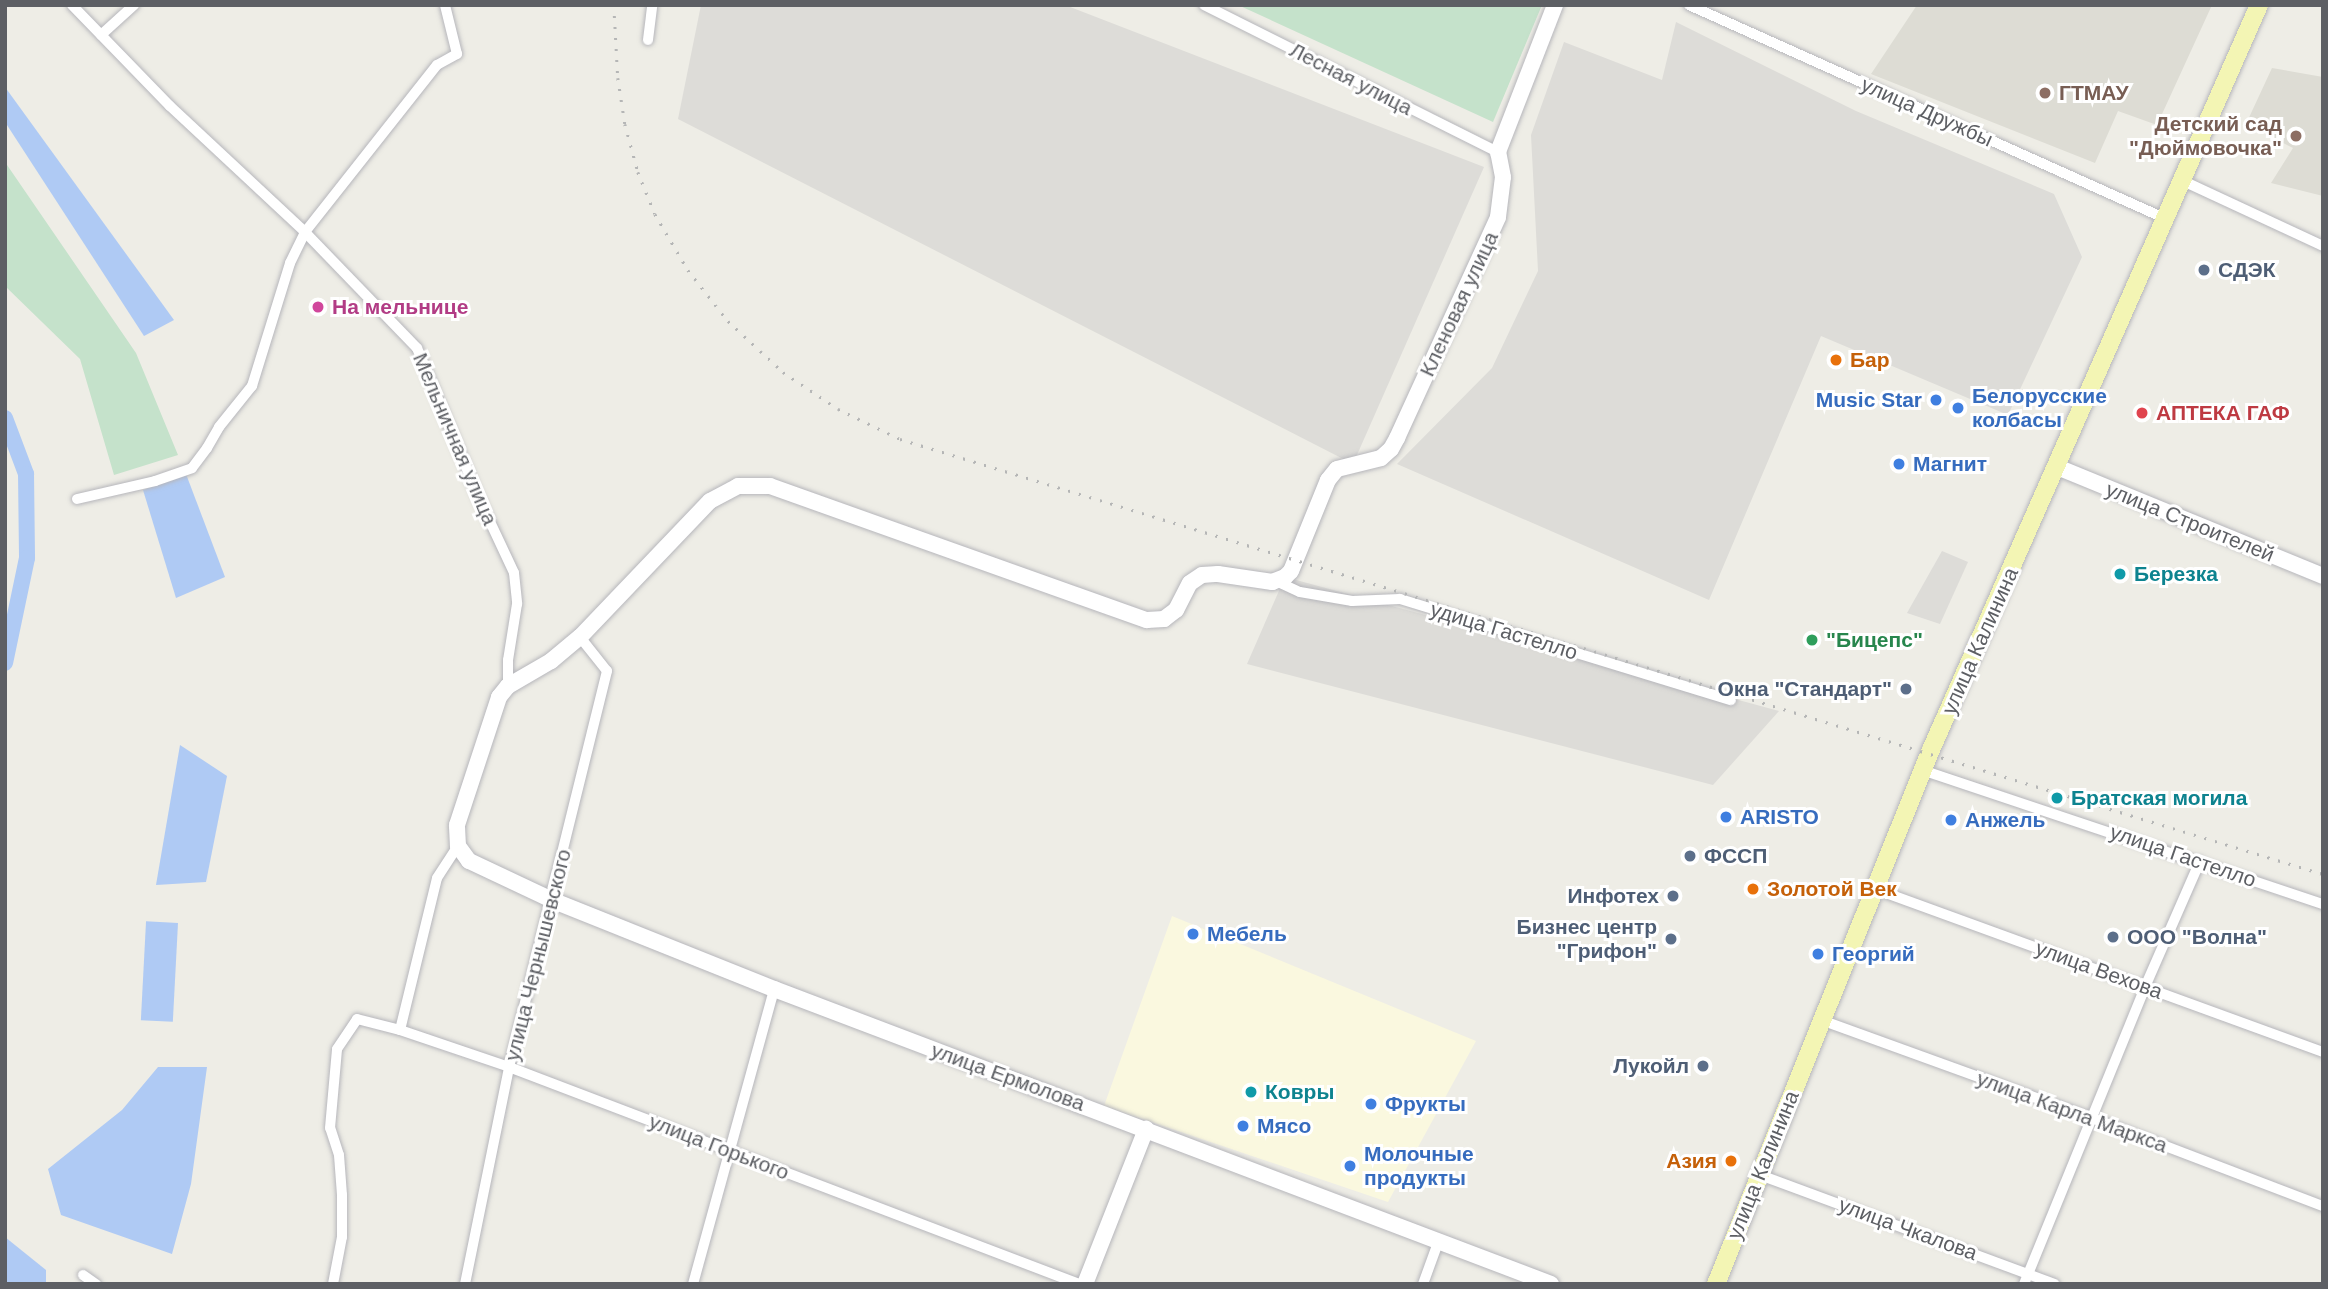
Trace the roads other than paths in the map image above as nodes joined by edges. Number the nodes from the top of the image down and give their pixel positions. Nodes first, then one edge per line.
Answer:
1 (72, 5) edge
2 (134, 5) edge
3 (445, 5) edge
4 (652, 5) edge
5 (1204, 5) edge
6 (1555, 5) edge
7 (1689, 5) edge
8 (2259, 5) edge
9 (101, 35) junction
10 (649, 40) dead end
11 (1498, 152) junction
12 (2181, 180) junction
13 (2164, 218) junction
14 (304, 232) junction
15 (2323, 246) edge
16 (2057, 467) junction
17 (77, 499) dead end
18 (2323, 576) edge
19 (1276, 581) junction
20 (580, 637) junction
21 (508, 686) junction
22 (1731, 700) dead end
23 (1922, 770) junction
24 (457, 846) junction
25 (2200, 861) junction
26 (1875, 889) junction
27 (552, 900) junction
28 (2323, 904) edge
29 (2145, 987) junction
30 (774, 989) junction
31 (1821, 1020) junction
32 (400, 1030) junction
33 (2323, 1052) edge
34 (509, 1067) junction
35 (2092, 1118) junction
36 (1146, 1129) junction
37 (730, 1150) junction
38 (1760, 1175) junction
39 (2323, 1206) edge
40 (1438, 1240) junction
41 (83, 1275) dead end
42 (2026, 1278) edge
43 (96, 1284) edge
44 (333, 1284) edge
45 (465, 1284) edge
46 (693, 1284) edge
47 (1079, 1284) edge
48 (1085, 1284) edge
49 (1423, 1284) edge
50 (1550, 1284) edge
51 (1716, 1284) edge
52 (2055, 1284) edge

1 - 9 street, Мельничная улица
2 - 9 street
3 - 14 street
4 - 10 street
5 - 11 street, Лесная улица
6 - 11 street, Кленовая улица
7 - 13 street, улица Дружбы
8 - 12 main road, улица Калинина
9 - 14 street, Мельничная улица
11 - 19 street, Кленовая улица
12 - 13 main road, улица Калинина
12 - 15 street
13 - 16 main road, улица Калинина
14 - 17 street
14 - 21 street, Мельничная улица
16 - 18 street, улица Строителей
16 - 23 main road, улица Калинина
19 - 20 street
19 - 22 street, удица Гастелло
20 - 21 street
20 - 27 street, улица Чернышевского
21 - 24 street
23 - 25 street, улица Гастелло
23 - 26 main road, улица Калинина
24 - 27 street, улица Ермолова
24 - 32 street
25 - 28 street, улица Гастелло
25 - 29 street
26 - 29 street, улица Вехова
26 - 31 main road, улица Калинина
27 - 30 street, улица Ермолова
27 - 34 street, улица Чернышевского
29 - 33 street, улица Вехова
29 - 35 street
30 - 36 street, улица Ермолова
30 - 37 street
31 - 35 street, улица Карла Маркса
31 - 38 main road, улица Калинина
32 - 34 street, улица Горького
32 - 44 street, улица Горького
34 - 37 street, улица Горького
34 - 45 street, улица Чернышевского
35 - 39 street, улица Карла Маркса
35 - 42 street
36 - 40 street, улица Ермолова
36 - 48 street
37 - 46 street
37 - 47 street, улица Горького
38 - 42 street, улица Чкалова
38 - 51 main road, улица Калинина
40 - 49 street
40 - 50 street, улица Ермолова
41 - 43 street
42 - 52 street, улица Чкалова

